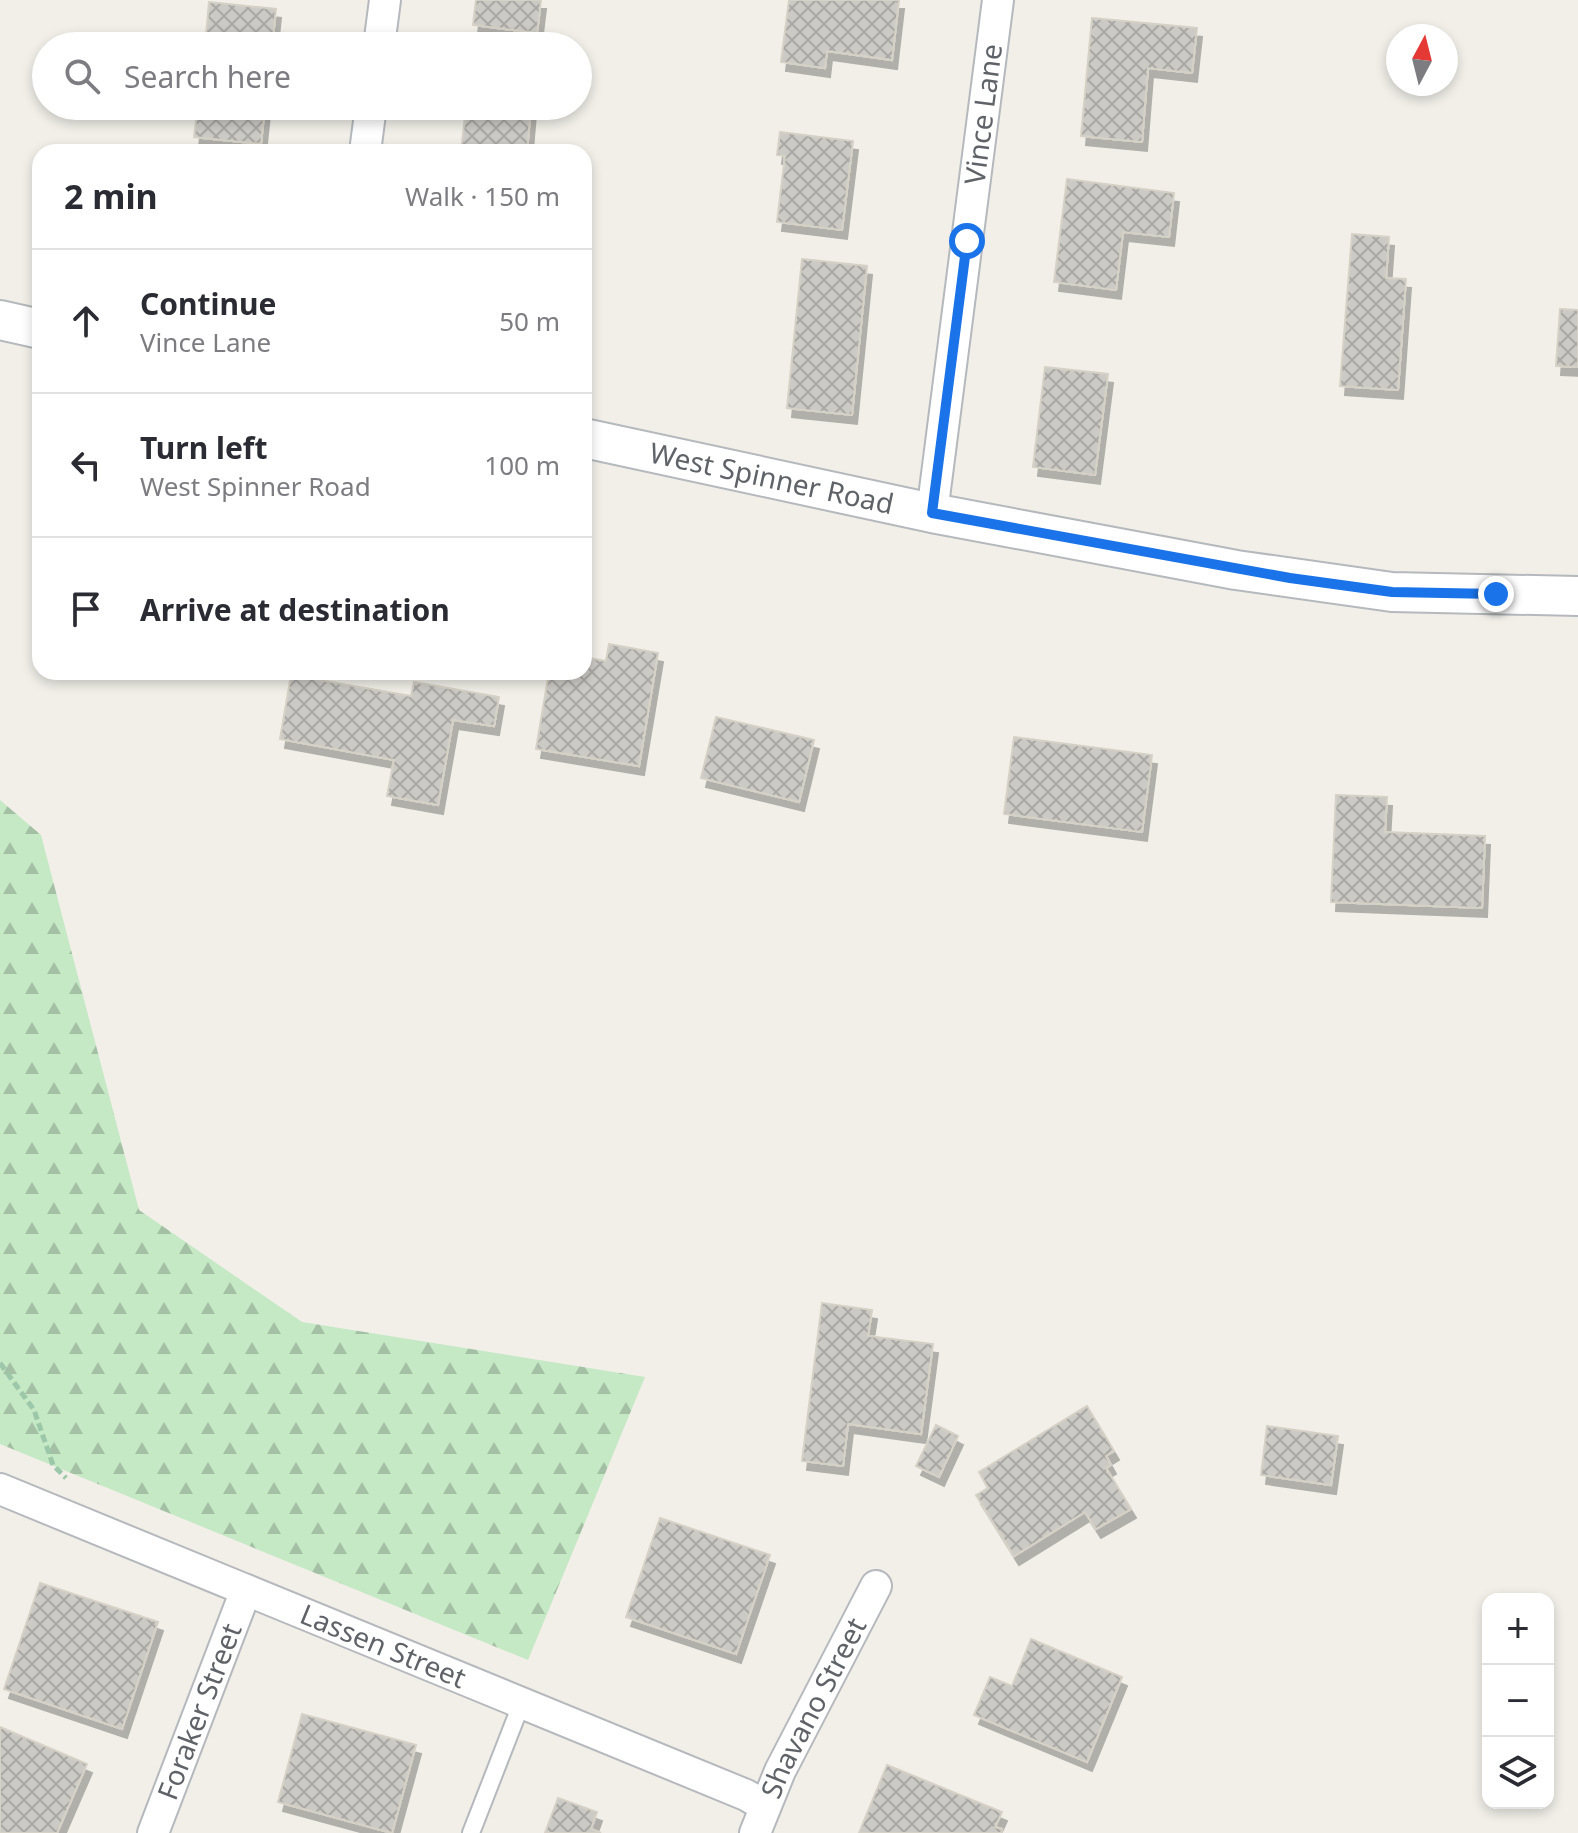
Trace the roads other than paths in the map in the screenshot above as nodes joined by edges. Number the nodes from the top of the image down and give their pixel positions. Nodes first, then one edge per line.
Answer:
1 (385, 0) edge
2 (998, 0) edge
3 (381, 32) edge
4 (369, 120) edge
5 (366, 144) edge
6 (0, 320) edge
7 (32, 327) edge
8 (592, 440) edge
9 (932, 513) junction
10 (1578, 596) edge
11 (0, 1489) edge
12 (876, 1586) dead end
13 (246, 1590) junction
14 (522, 1702) junction
15 (760, 1820) edge
16 (153, 1833) edge
17 (471, 1833) edge

1 - 3 street
2 - 9 street, Vince Lane
4 - 5 street
6 - 7 street
8 - 9 street, West Spinner Road
9 - 10 street, West Spinner Road
11 - 13 street, Lassen Street
12 - 15 street, Shavano Street
13 - 14 street, Lassen Street
13 - 16 street, Foraker Street
14 - 15 street, Lassen Street
14 - 17 lane

